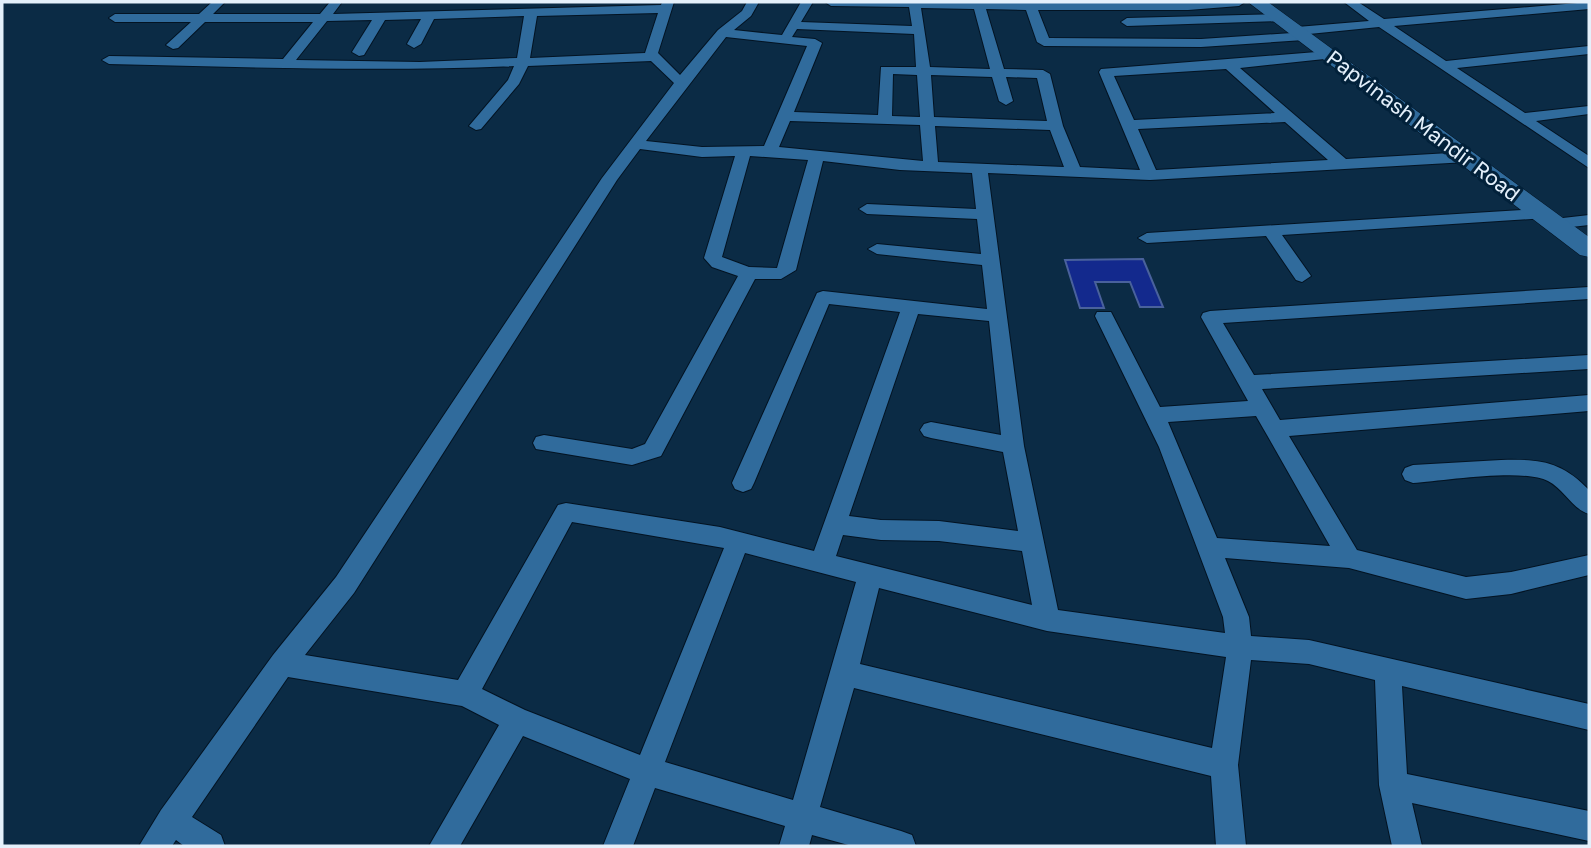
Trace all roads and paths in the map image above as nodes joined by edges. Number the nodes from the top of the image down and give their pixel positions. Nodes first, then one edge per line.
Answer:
1 (219, 2) edge
2 (335, 2) edge
3 (753, 2) edge
4 (807, 2) edge
5 (831, 2) edge
6 (1239, 2) edge
7 (1257, 2) edge
8 (1350, 2) edge
9 (1480, 2) edge
10 (914, 4) edge
11 (978, 4) edge
12 (1029, 4) edge
13 (1561, 4) edge
14 (667, 5) edge
15 (1589, 5) edge
16 (1118, 7) junction
17 (405, 8) edge
18 (531, 12) junction
19 (1498, 13) junction
20 (430, 14) junction
21 (381, 16) junction
22 (115, 18) dead end
23 (324, 18) junction
24 (203, 19) junction
25 (1589, 21) edge
26 (1127, 22) junction
27 (1381, 24) junction
28 (793, 25) junction
29 (1293, 29) junction
30 (919, 30) junction
31 (723, 33) junction
32 (784, 39) junction
33 (1140, 43) junction
34 (414, 44) dead end
35 (173, 45) dead end
36 (1589, 50) edge
37 (359, 52) dead end
38 (1329, 55) junction
39 (654, 57) junction
40 (110, 60) dead end
41 (523, 62) junction
42 (285, 65) junction
43 (1229, 65) junction
44 (1444, 65) junction
45 (923, 69) junction
46 (999, 72) junction
47 (681, 83) junction
48 (1006, 101) dead end
49 (1589, 110) edge
50 (785, 116) junction
51 (1289, 117) junction
52 (1523, 118) junction
53 (885, 120) junction
54 (928, 121) junction
55 (1129, 125) junction
56 (476, 126) dead end
57 (1056, 127) junction
58 (637, 144) junction
59 (744, 151) junction
60 (770, 151) junction
61 (817, 156) junction
62 (1467, 157) junction
63 (1589, 163) edge
64 (1343, 165) junction
65 (931, 167) junction
66 (980, 170) junction
67 (1074, 172) junction
68 (1150, 175) junction
69 (867, 209) dead end
70 (985, 214) junction
71 (1547, 219) junction
72 (1589, 220) edge
73 (1271, 231) junction
74 (1147, 238) dead end
75 (877, 249) dead end
76 (1589, 249) edge
77 (991, 260) junction
78 (749, 273) junction
79 (1302, 276) dead end
80 (1589, 293) edge
81 (911, 306) junction
82 (998, 316) junction
83 (1104, 316) dead end
84 (1589, 362) edge
85 (1248, 383) junction
86 (1589, 403) edge
87 (1262, 408) junction
88 (1154, 415) junction
89 (1274, 429) junction
90 (931, 430) dead end
91 (544, 443) dead end
92 (1013, 446) junction
93 (1413, 474) dead end
94 (743, 483) dead end
95 (1589, 505) edge
96 (835, 524) junction
97 (738, 541) junction
98 (1031, 542) junction
99 (1209, 547) junction
100 (1349, 558) junction
101 (822, 562) junction
102 (1589, 565) edge
103 (870, 575) junction
104 (1047, 620) junction
105 (1240, 647) junction
106 (282, 664) junction
107 (1388, 672) junction
108 (845, 673) junction
109 (465, 694) junction
110 (1589, 717) edge
111 (517, 720) junction
112 (1224, 765) junction
113 (646, 771) junction
114 (1393, 785) junction
115 (803, 817) junction
116 (171, 820) junction
117 (1589, 826) edge
118 (154, 846) edge
119 (210, 846) edge
120 (444, 846) edge
121 (618, 846) edge
122 (794, 846) edge
123 (901, 846) edge
124 (1231, 846) edge
125 (1408, 846) edge

1 - 24 street
2 - 23 street
3 - 31 street
4 - 28 street
5 - 10 street
6 - 16 street
7 - 29 street, Papvinash Mandir Road
8 - 27 street
9 - 19 street
10 - 11 street
10 - 30 street
11 - 12 street
11 - 46 street
12 - 16 street
12 - 33 street
13 - 15 street
13 - 19 street
13 - 25 street
14 - 18 street
14 - 39 street
16 - 26 street
17 - 20 street
17 - 21 street
18 - 20 street
18 - 41 street
19 - 27 street
20 - 34 street
21 - 23 street
21 - 37 street
22 - 24 street
23 - 24 street
23 - 42 street
24 - 35 street
26 - 29 street
26 - 33 street
27 - 29 street
27 - 44 street
28 - 30 street
28 - 32 street
29 - 33 street
29 - 38 street, Papvinash Mandir Road
30 - 45 street
31 - 32 street
31 - 47 street
32 - 50 street
36 - 44 street
38 - 43 street
38 - 62 street, Papvinash Mandir Road
39 - 41 street
39 - 47 street
40 - 42 street
41 - 42 street
41 - 56 street
43 - 51 street
43 - 55 street
44 - 52 street
45 - 46 street
45 - 53 street
45 - 54 street
46 - 48 street
46 - 57 street
47 - 58 street
49 - 52 street
50 - 53 street
50 - 60 street
51 - 55 street
51 - 64 street
52 - 63 street
53 - 54 street
54 - 57 street
54 - 65 street
55 - 68 street
57 - 67 street
58 - 59 street
58 - 106 street
59 - 60 street
59 - 78 street
60 - 61 street
61 - 65 street
61 - 78 street
62 - 64 street
62 - 71 street, Papvinash Mandir Road
64 - 68 street
65 - 66 street
66 - 67 street
66 - 70 street
67 - 68 street
69 - 70 street
70 - 77 street
71 - 72 street
71 - 73 street
71 - 76 street, Papvinash Mandir Road
73 - 74 street
73 - 79 street
75 - 77 street
77 - 82 street
78 - 91 street
80 - 85 street
81 - 82 street
81 - 94 street
81 - 96 street
82 - 92 street
83 - 88 street
84 - 85 street
85 - 87 street
86 - 89 street
87 - 88 street
87 - 89 street
88 - 99 street
89 - 100 street
90 - 92 street
92 - 98 street
93 - 95 street
96 - 98 street
96 - 101 street
97 - 101 street
97 - 109 street
97 - 113 street
98 - 104 street
99 - 100 street
99 - 105 street
100 - 102 street
101 - 103 street
103 - 104 street
103 - 108 street
104 - 105 street
105 - 107 street
105 - 112 street
106 - 109 street
106 - 116 street
107 - 110 street
107 - 114 street
108 - 112 street
108 - 115 street
109 - 111 street
111 - 113 street
111 - 120 street
112 - 124 street
113 - 115 street
113 - 121 street
114 - 117 street
114 - 125 street
115 - 122 street
115 - 123 street
116 - 118 street
116 - 119 street

